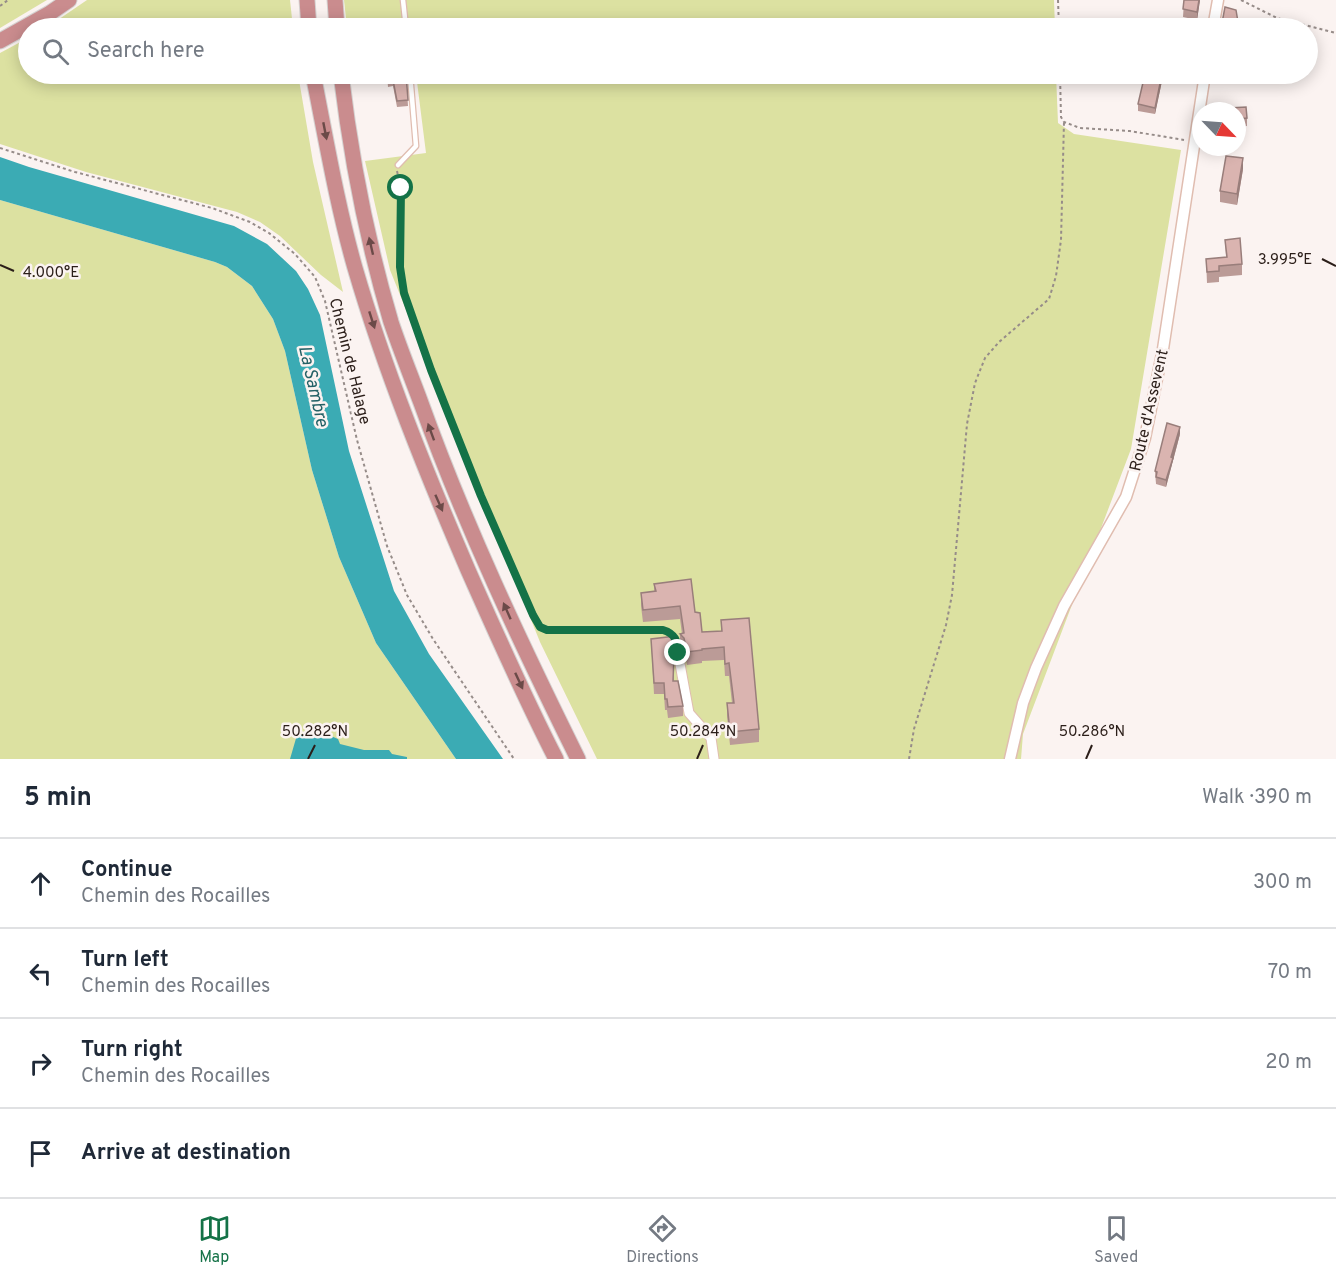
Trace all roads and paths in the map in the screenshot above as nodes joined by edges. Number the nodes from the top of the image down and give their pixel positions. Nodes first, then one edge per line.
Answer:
1 (8, 0) edge
2 (69, 0) edge
3 (308, 0) edge
4 (335, 0) edge
5 (403, 0) edge
6 (1058, 0) edge
7 (1218, 0) edge
8 (1242, 0) edge
9 (0, 6) edge
10 (43, 18) edge
11 (309, 18) edge
12 (336, 18) edge
13 (405, 18) edge
14 (1059, 18) edge
15 (1215, 18) edge
16 (1277, 18) edge
17 (1318, 28) edge
18 (18, 31) edge
19 (1336, 33) edge
20 (0, 41) edge
21 (315, 84) edge
22 (342, 84) edge
23 (411, 84) edge
24 (1060, 84) edge
25 (1203, 84) edge
26 (1200, 102) edge
27 (1064, 122) junction
28 (1192, 141) edge
29 (0, 148) edge
30 (1192, 154) edge
31 (398, 165) joint
32 (678, 653) joint
33 (514, 759) edge
34 (556, 759) edge
35 (578, 759) edge
36 (714, 759) edge
37 (909, 759) edge
38 (1010, 759) edge

1 - 9 path
2 - 10 highway
3 - 11 highway
4 - 12 highway
5 - 13 lane
6 - 14 path
7 - 15 street
8 - 16 path
17 - 19 path
18 - 20 highway
21 -> 34 highway
35 -> 22 highway
23 - 31 lane
24 - 27 path
25 - 26 street, Route d'Assevent
27 - 28 path
27 - 37 path
29 - 33 path, Chemin de Halage
30 - 38 street, Route d'Assevent
31 - 32 path
32 - 36 street

